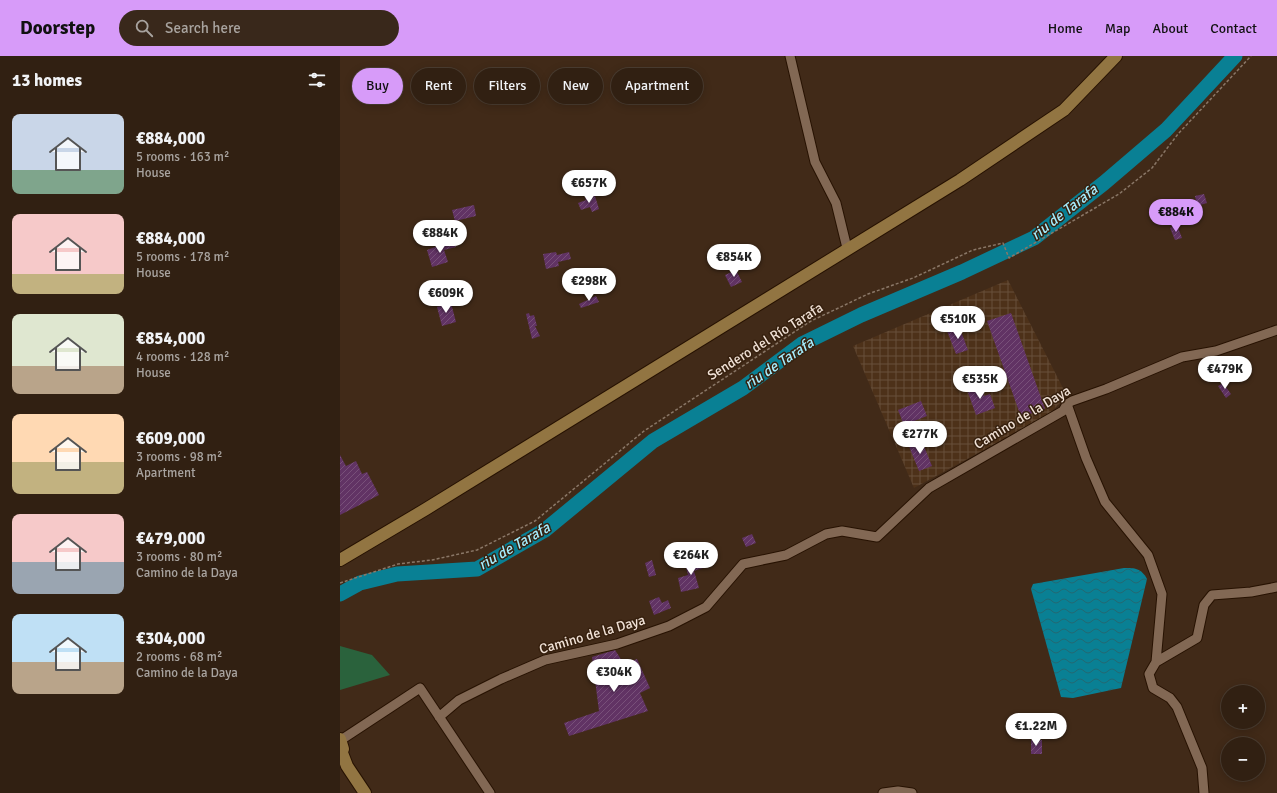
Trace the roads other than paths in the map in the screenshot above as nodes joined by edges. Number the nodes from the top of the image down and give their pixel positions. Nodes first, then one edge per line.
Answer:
1 (790, 56) edge
2 (1116, 56) edge
3 (847, 248) junction
4 (1277, 330) edge
5 (1067, 404) junction
6 (340, 560) edge
7 (1277, 587) edge
8 (1156, 662) junction
9 (439, 717) junction
10 (340, 740) edge
11 (341, 755) edge
12 (340, 766) edge
13 (359, 793) edge
14 (365, 793) edge
15 (490, 793) edge
16 (883, 793) edge
17 (912, 793) edge
18 (1204, 793) edge

1 - 3 street
2 - 3 main road
3 - 6 main road
4 - 5 street, Camino de la Daya
5 - 8 street
5 - 9 street, Camino de la Daya
7 - 8 street
8 - 18 street
9 - 10 street
9 - 15 street
10 - 11 main road
11 - 14 main road
12 - 13 main road
16 - 17 street

